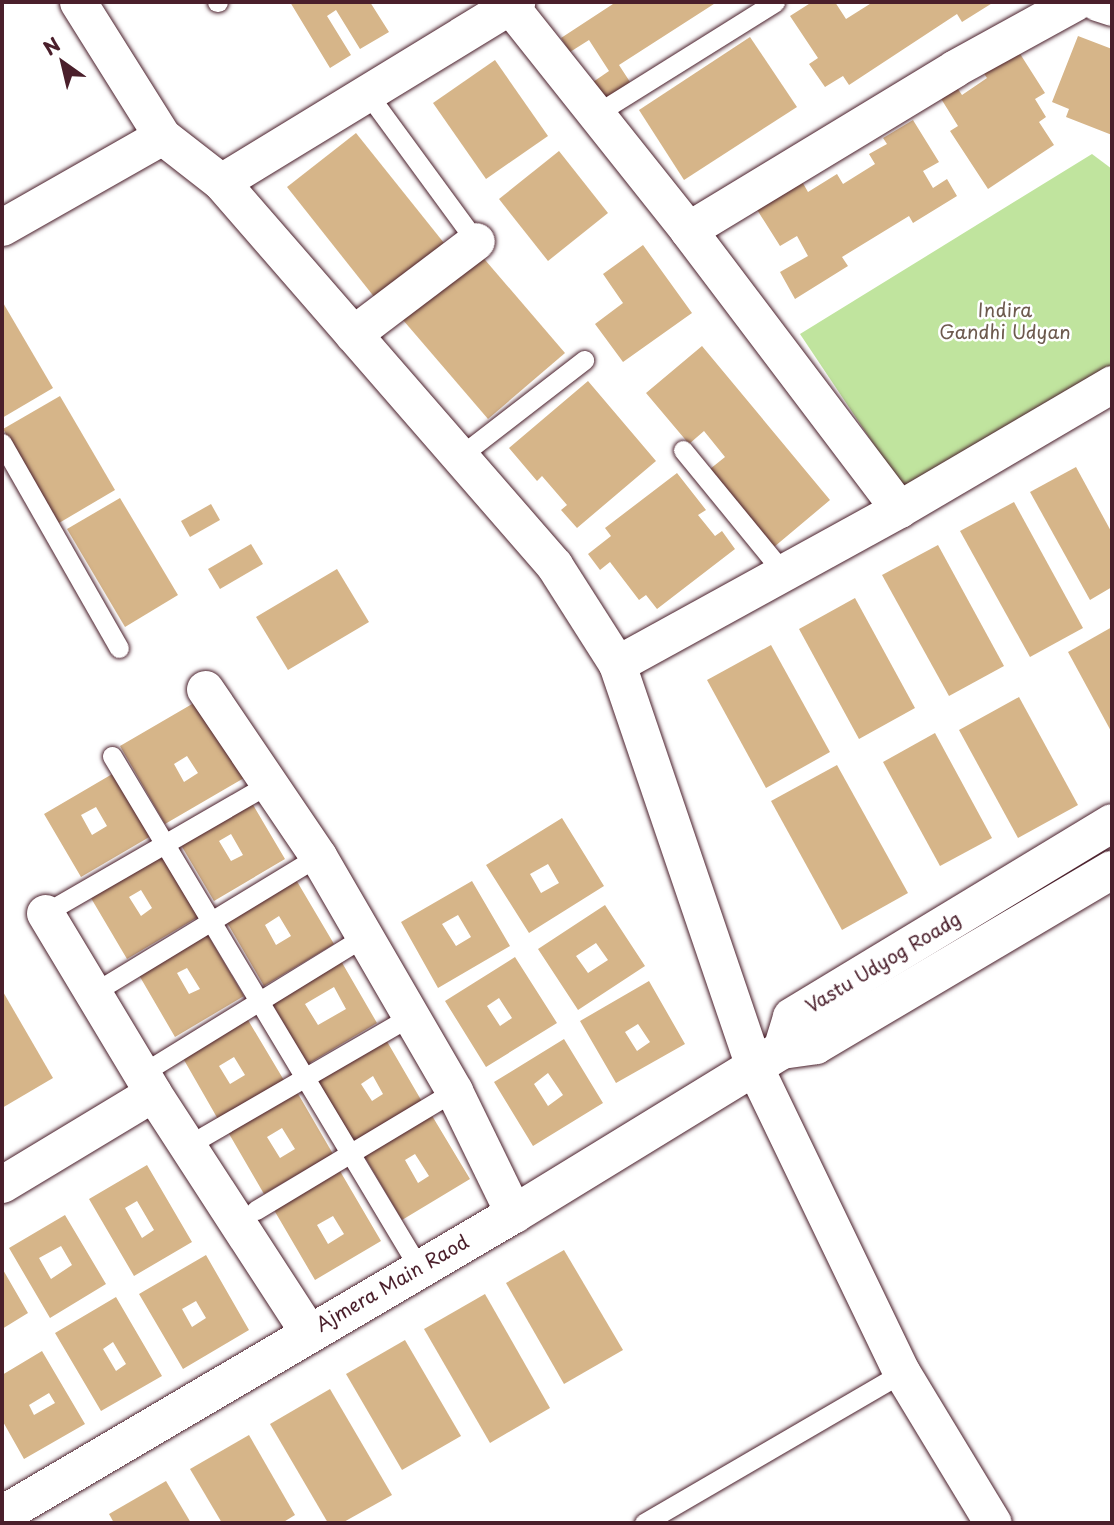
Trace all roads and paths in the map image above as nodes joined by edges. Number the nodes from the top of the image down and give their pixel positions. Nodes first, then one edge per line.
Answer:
1 (78, 2) edge
2 (775, 2) edge
3 (1075, 2) edge
4 (1097, 2) edge
5 (513, 4) edge
6 (1112, 7) edge
7 (365, 90) junction
8 (596, 114) junction
9 (162, 136) junction
10 (221, 182) junction
11 (2, 227) edge
12 (688, 230) junction
13 (471, 234) joint
14 (353, 334) junction
15 (584, 360) dead end
16 (1112, 384) edge
17 (2, 443) edge
18 (683, 450) dead end
19 (460, 456) junction
20 (899, 509) junction
21 (783, 572) junction
22 (119, 648) dead end
23 (617, 664) junction
24 (205, 689) dead end
25 (112, 756) dead end
26 (270, 783) junction
27 (1112, 823) edge
28 (165, 845) junction
29 (318, 856) junction
30 (1112, 870) edge
31 (45, 913) joint
32 (210, 919) junction
33 (364, 937) junction
34 (93, 993) junction
35 (258, 1000) junction
36 (411, 1016) junction
37 (768, 1058) junction
38 (305, 1077) junction
39 (147, 1083) junction
40 (454, 1091) junction
41 (204, 1136) dead end
42 (350, 1154) junction
43 (2, 1184) edge
44 (256, 1210) dead end
45 (514, 1214) junction
46 (419, 1268) junction
47 (308, 1332) junction
48 (902, 1373) junction
49 (2, 1515) edge
50 (644, 1523) edge
51 (993, 1523) edge

1 - 9 street
2 - 8 lane
3 - 12 street
4 - 6 street
5 - 7 street
5 - 8 street
7 - 10 street
7 - 13 lane
8 - 12 street
9 - 10 street
9 - 11 street
10 - 14 street
12 - 20 street
13 - 14 street
14 - 19 street
15 - 19 lane
16 - 20 street
17 - 22 lane
18 - 21 lane
19 - 23 street
20 - 21 street
21 - 23 street
23 - 37 street
24 - 26 street
25 - 28 lane
26 - 28 lane
26 - 29 street
27 - 37 street, Vastu Udyog Roadg
28 - 31 lane
28 - 32 lane
29 - 32 lane
29 - 33 street
30 - 37 street, Vastu Udyog Roadg
31 - 34 street
32 - 34 lane
32 - 35 lane
33 - 35 lane
33 - 36 street
34 - 39 street
35 - 38 lane
35 - 39 lane
36 - 38 lane
36 - 40 street
37 - 45 street, Ajmera Main Raod
37 - 48 street
38 - 41 lane
38 - 42 lane
39 - 43 street
39 - 47 street
40 - 42 lane
40 - 45 street
42 - 44 lane
42 - 46 lane
45 - 46 street, Ajmera Main Raod
46 - 47 street, Ajmera Main Raod
47 - 49 street, Ajmera Main Raod
48 - 50 lane
48 - 51 street

